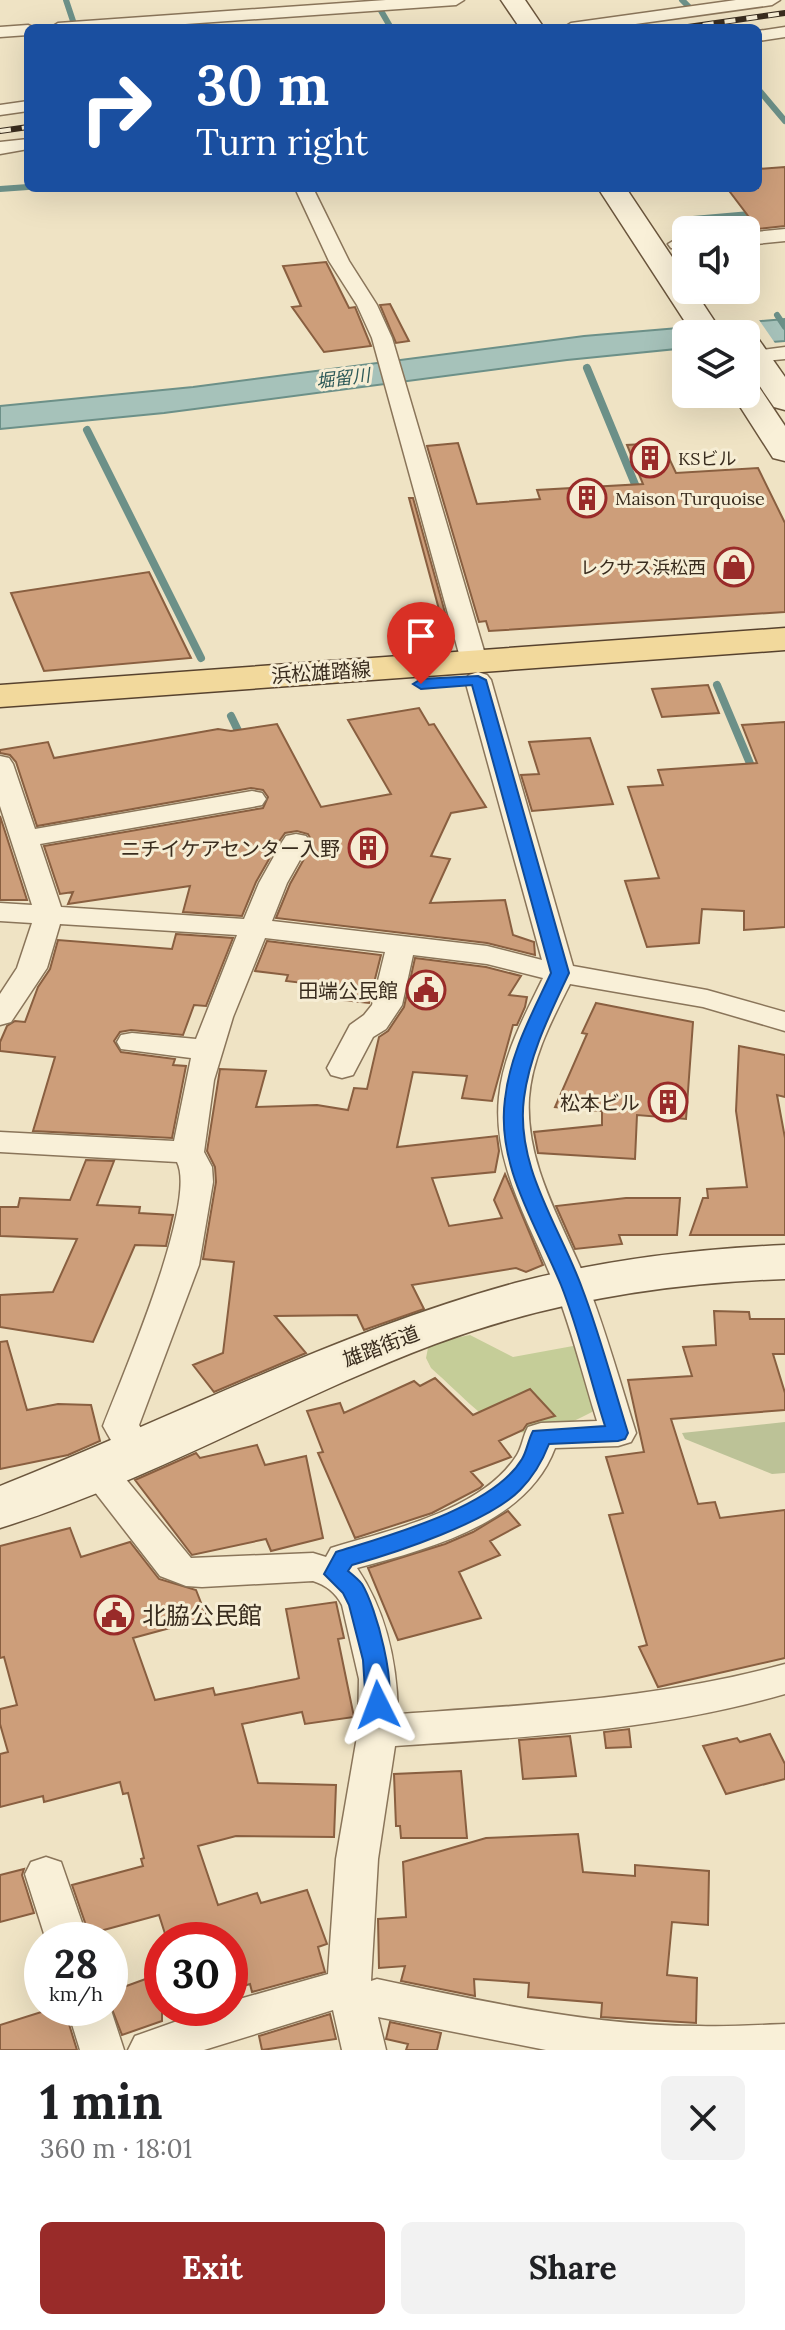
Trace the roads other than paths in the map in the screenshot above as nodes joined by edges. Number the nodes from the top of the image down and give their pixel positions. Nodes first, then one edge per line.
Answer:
1 (456, 0) edge
2 (772, 0) edge
3 (503, 12) edge
4 (226, 15) edge
5 (110, 24) edge
6 (525, 24) edge
7 (600, 24) edge
8 (24, 30) edge
9 (0, 32) edge
10 (785, 32) edge
11 (762, 35) edge
12 (24, 107) edge
13 (0, 110) edge
14 (24, 145) edge
15 (0, 148) edge
16 (306, 192) edge
17 (615, 192) edge
18 (643, 192) edge
19 (672, 233) edge
20 (785, 235) edge
21 (760, 238) edge
22 (724, 320) edge
23 (760, 366) edge
24 (785, 400) edge
25 (757, 408) edge
26 (785, 451) edge
27 (785, 639) edge
28 (785, 660) edge
29 (476, 670) junction
30 (0, 696) edge
31 (0, 717) edge
32 (0, 764) edge
33 (252, 799) dead end
34 (24, 839) junction
35 (296, 842) dead end
36 (0, 912) edge
37 (49, 915) junction
38 (255, 928) junction
39 (401, 944) junction
40 (560, 973) junction
41 (0, 1016) edge
42 (785, 1022) edge
43 (132, 1042) dead end
44 (209, 1050) junction
45 (342, 1068) dead end
46 (0, 1142) edge
47 (188, 1152) junction
48 (785, 1262) edge
49 (572, 1287) junction
50 (118, 1460) junction
51 (0, 1508) edge
52 (336, 1574) junction
53 (785, 1679) edge
54 (378, 1731) junction
55 (46, 1874) dead end
56 (61, 1922) edge
57 (352, 1995) junction
58 (95, 2026) edge
59 (785, 2043) edge
60 (593, 2044) edge
61 (716, 2047) edge
62 (102, 2050) edge
63 (150, 2050) edge
64 (364, 2050) edge

1 - 4 street
2 - 7 street
3 - 6 street
4 - 5 street
8 - 9 street
10 - 11 street
12 - 13 street
14 - 15 street
16 - 29 street
17 - 22 street
18 - 19 street
20 - 21 street
23 - 24 street
25 - 26 street
27 - 29 main road, 浜松雄踏線
28 - 29 main road, 浜松雄踏線
29 - 30 main road, 浜松雄踏線
29 - 31 main road, 浜松雄踏線
29 - 40 street
32 - 34 street
33 - 34 street
34 - 37 street
35 - 38 street
36 - 37 street
37 - 38 street
37 - 41 street
38 - 39 street
38 - 44 street
39 - 40 street
39 - 45 street
40 - 42 street
40 - 49 street
43 - 44 street
44 - 47 street
46 - 47 street
47 - 50 street
48 - 49 street, 雄踏街道
49 - 50 street, 雄踏街道
49 - 52 street
50 - 51 street, 雄踏街道
50 - 52 street
52 - 54 street
53 - 54 street
54 - 57 street
55 - 56 street
57 - 60 street
57 - 63 street
57 - 64 street
58 - 62 street
59 - 61 street
60 - 61 street

